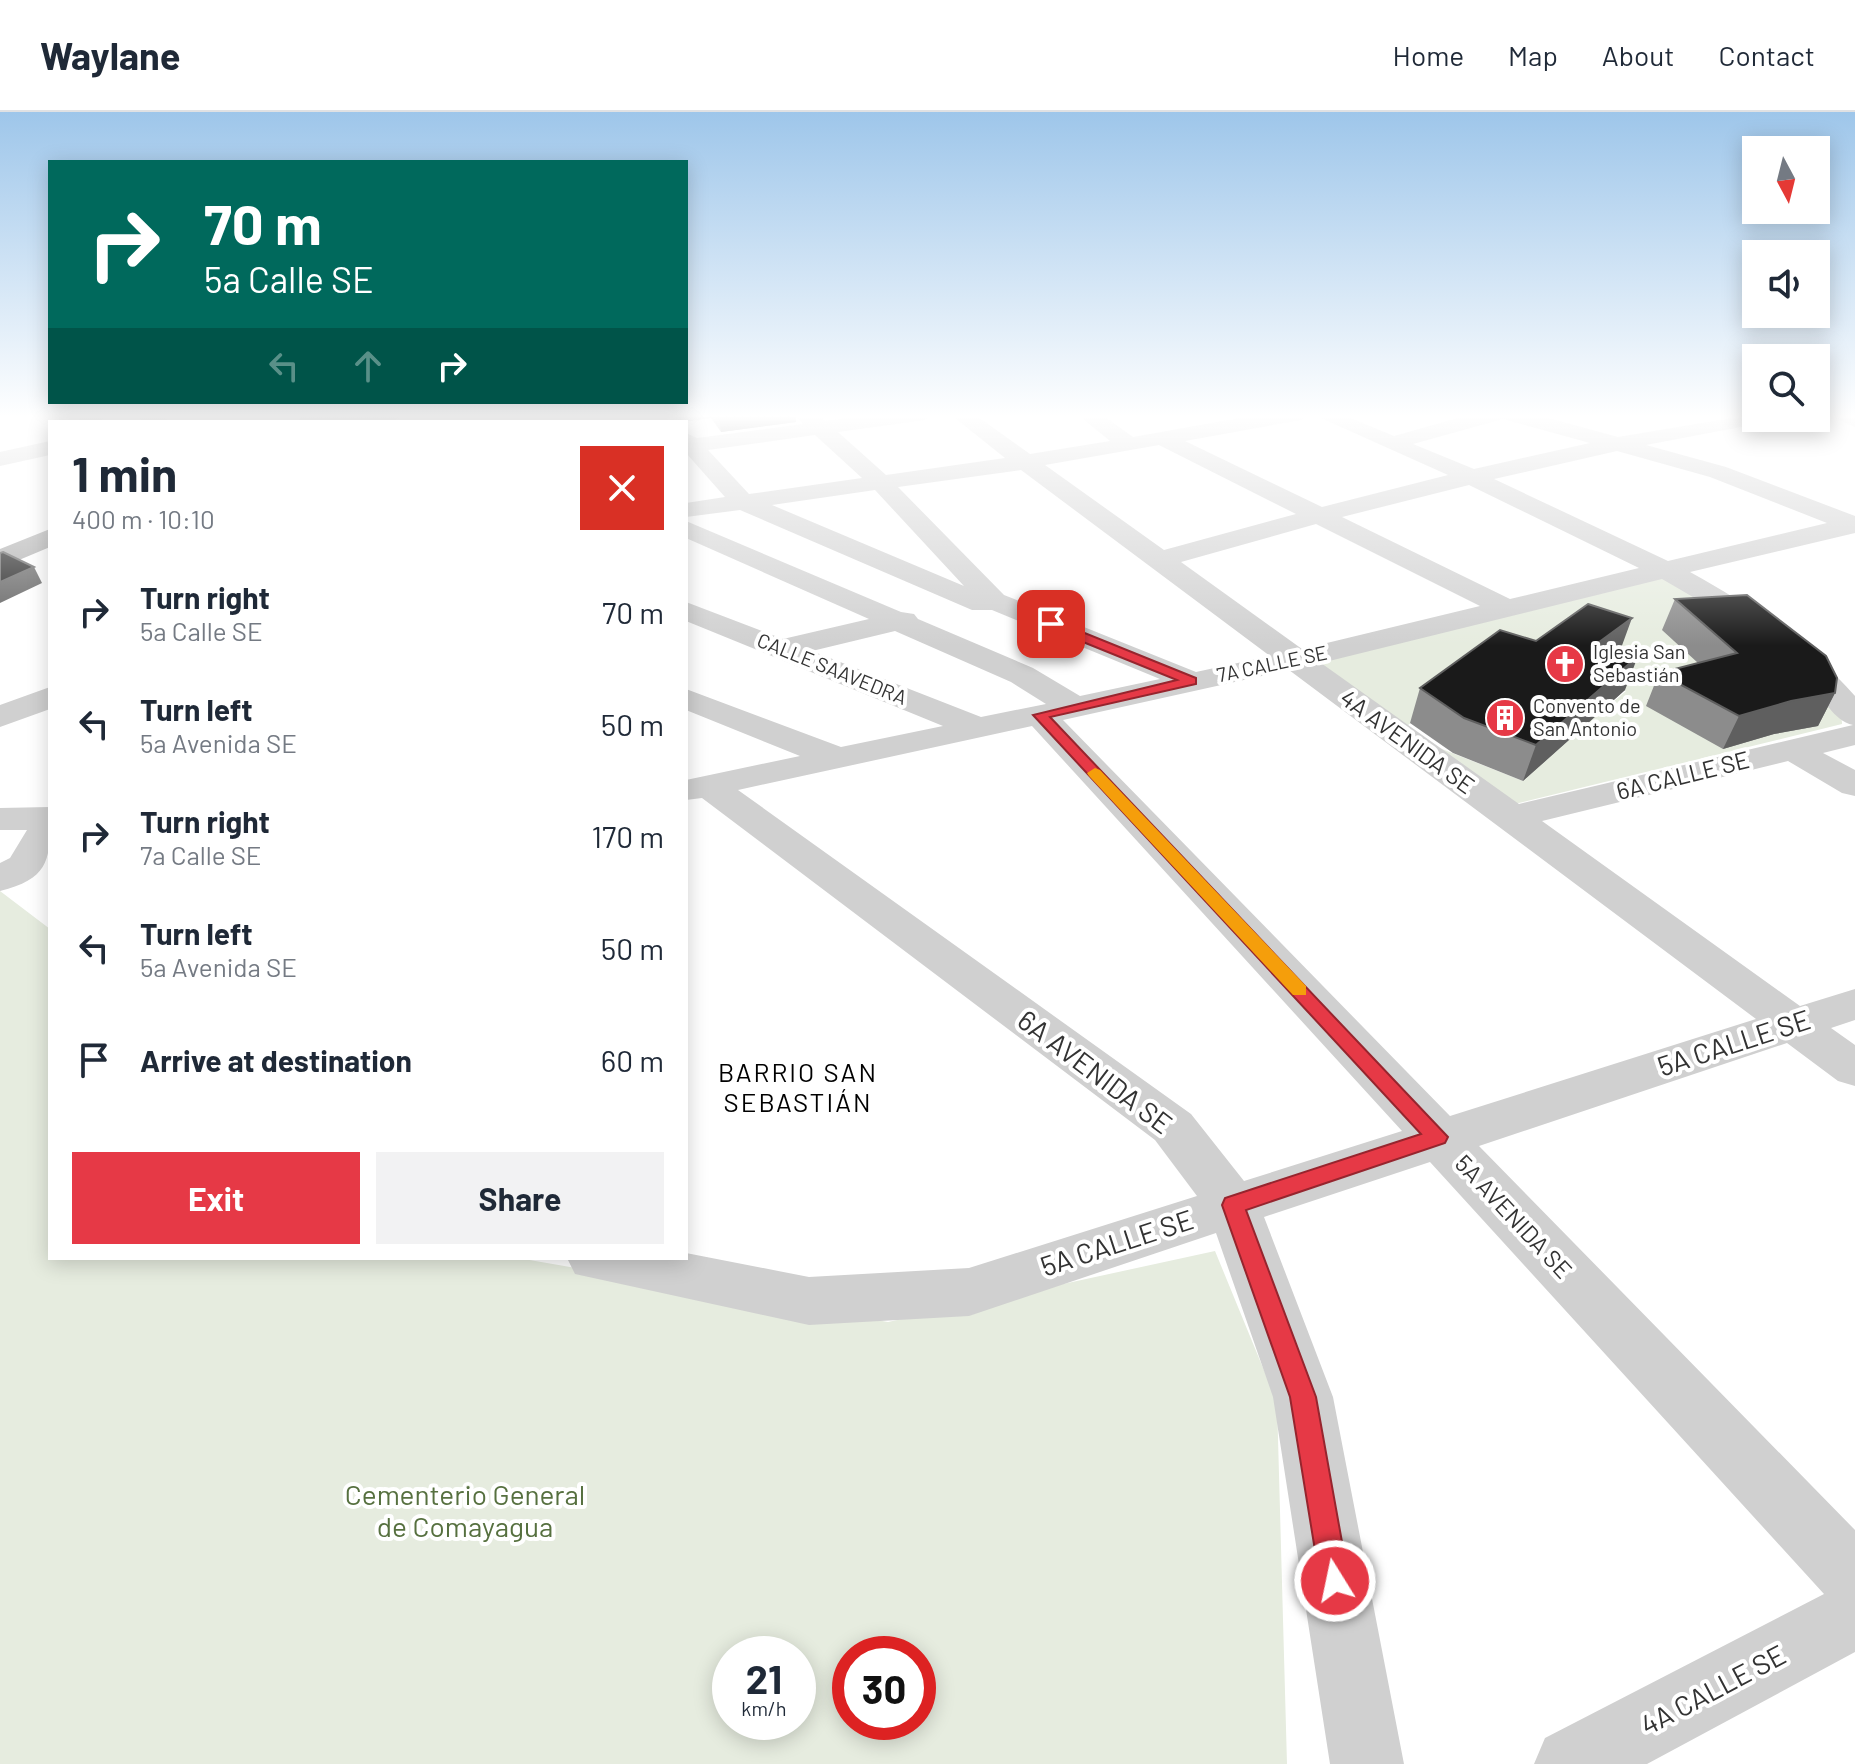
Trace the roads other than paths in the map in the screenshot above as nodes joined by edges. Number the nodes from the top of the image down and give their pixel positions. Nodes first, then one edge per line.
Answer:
1 (733, 491) edge
2 (818, 491) edge
3 (888, 491) edge
4 (1064, 491) edge
5 (1272, 491) edge
6 (1410, 491) edge
7 (1501, 491) edge
8 (1767, 491) edge
9 (743, 502) junction
10 (688, 510) edge
11 (1320, 514) junction
12 (48, 519) edge
13 (1854, 525) edge
14 (688, 530) edge
15 (48, 538) edge
16 (0, 540) edge
17 (0, 560) edge
18 (1158, 560) junction
19 (1667, 571) junction
20 (988, 602) junction
21 (1508, 609) junction
22 (688, 612) edge
23 (897, 622) junction
24 (781, 649) junction
25 (1295, 660) junction
26 (1191, 681) junction
27 (48, 698) edge
28 (688, 700) edge
29 (1058, 711) junction
30 (1855, 716) edge
31 (0, 717) edge
32 (978, 728) junction
33 (1855, 735) edge
34 (1793, 750) junction
35 (837, 758) junction
36 (1855, 785) edge
37 (697, 788) edge
38 (1511, 817) junction
39 (0, 819) edge
40 (48, 821) edge
41 (48, 826) edge
42 (25, 878) edge
43 (1855, 1004) edge
44 (1795, 1024) junction
45 (1855, 1069) edge
46 (1437, 1137) junction
47 (1233, 1205) junction
48 (604, 1260) edge
49 (1855, 1578) edge
50 (1855, 1615) edge
51 (1367, 1764) edge
52 (1571, 1764) edge

1 - 9 street
2 - 9 street
3 - 20 street
4 - 18 street, 4A AVENIDA SE
5 - 11 street
6 - 11 street
7 - 19 street
8 - 13 street
9 - 10 street
9 - 20 street
11 - 18 street
11 - 21 street
12 - 16 main road
13 - 19 street, 7A CALLE SE
14 - 23 street, 5A AVENIDA SE
15 - 17 main road
18 - 25 street, 4A AVENIDA SE
19 - 21 street, 7A CALLE SE
19 - 30 street
20 - 23 street
20 - 26 street
21 - 25 street, 7A CALLE SE
22 - 24 street, CALLE SAAVEDRA
23 - 24 street
23 - 29 street, 5A AVENIDA SE
24 - 32 street, CALLE SAAVEDRA
25 - 26 street, 7A CALLE SE
25 - 38 street, 4A AVENIDA SE
26 - 29 street, 7A CALLE SE
27 - 31 street
28 - 35 street
29 - 32 street, 7A CALLE SE
29 - 46 street, 5A AVENIDA SE
32 - 35 street, 7A CALLE SE
33 - 34 street, 6A CALLE SE
34 - 36 street
34 - 38 street, 6A CALLE SE
35 - 37 street, 7A CALLE SE
37 - 47 street, 6A AVENIDA SE
38 - 44 street, 4A AVENIDA SE
39 - 40 street
41 - 42 street
43 - 44 street, 5A CALLE SE
44 - 45 street, 4A AVENIDA SE
44 - 46 street, 5A CALLE SE
46 - 47 street, 5A CALLE SE
46 - 49 street, 5A AVENIDA SE
47 - 48 street, 5A CALLE SE
47 - 51 street, 6A AVENIDA SE
50 - 52 street, 4A CALLE SE

